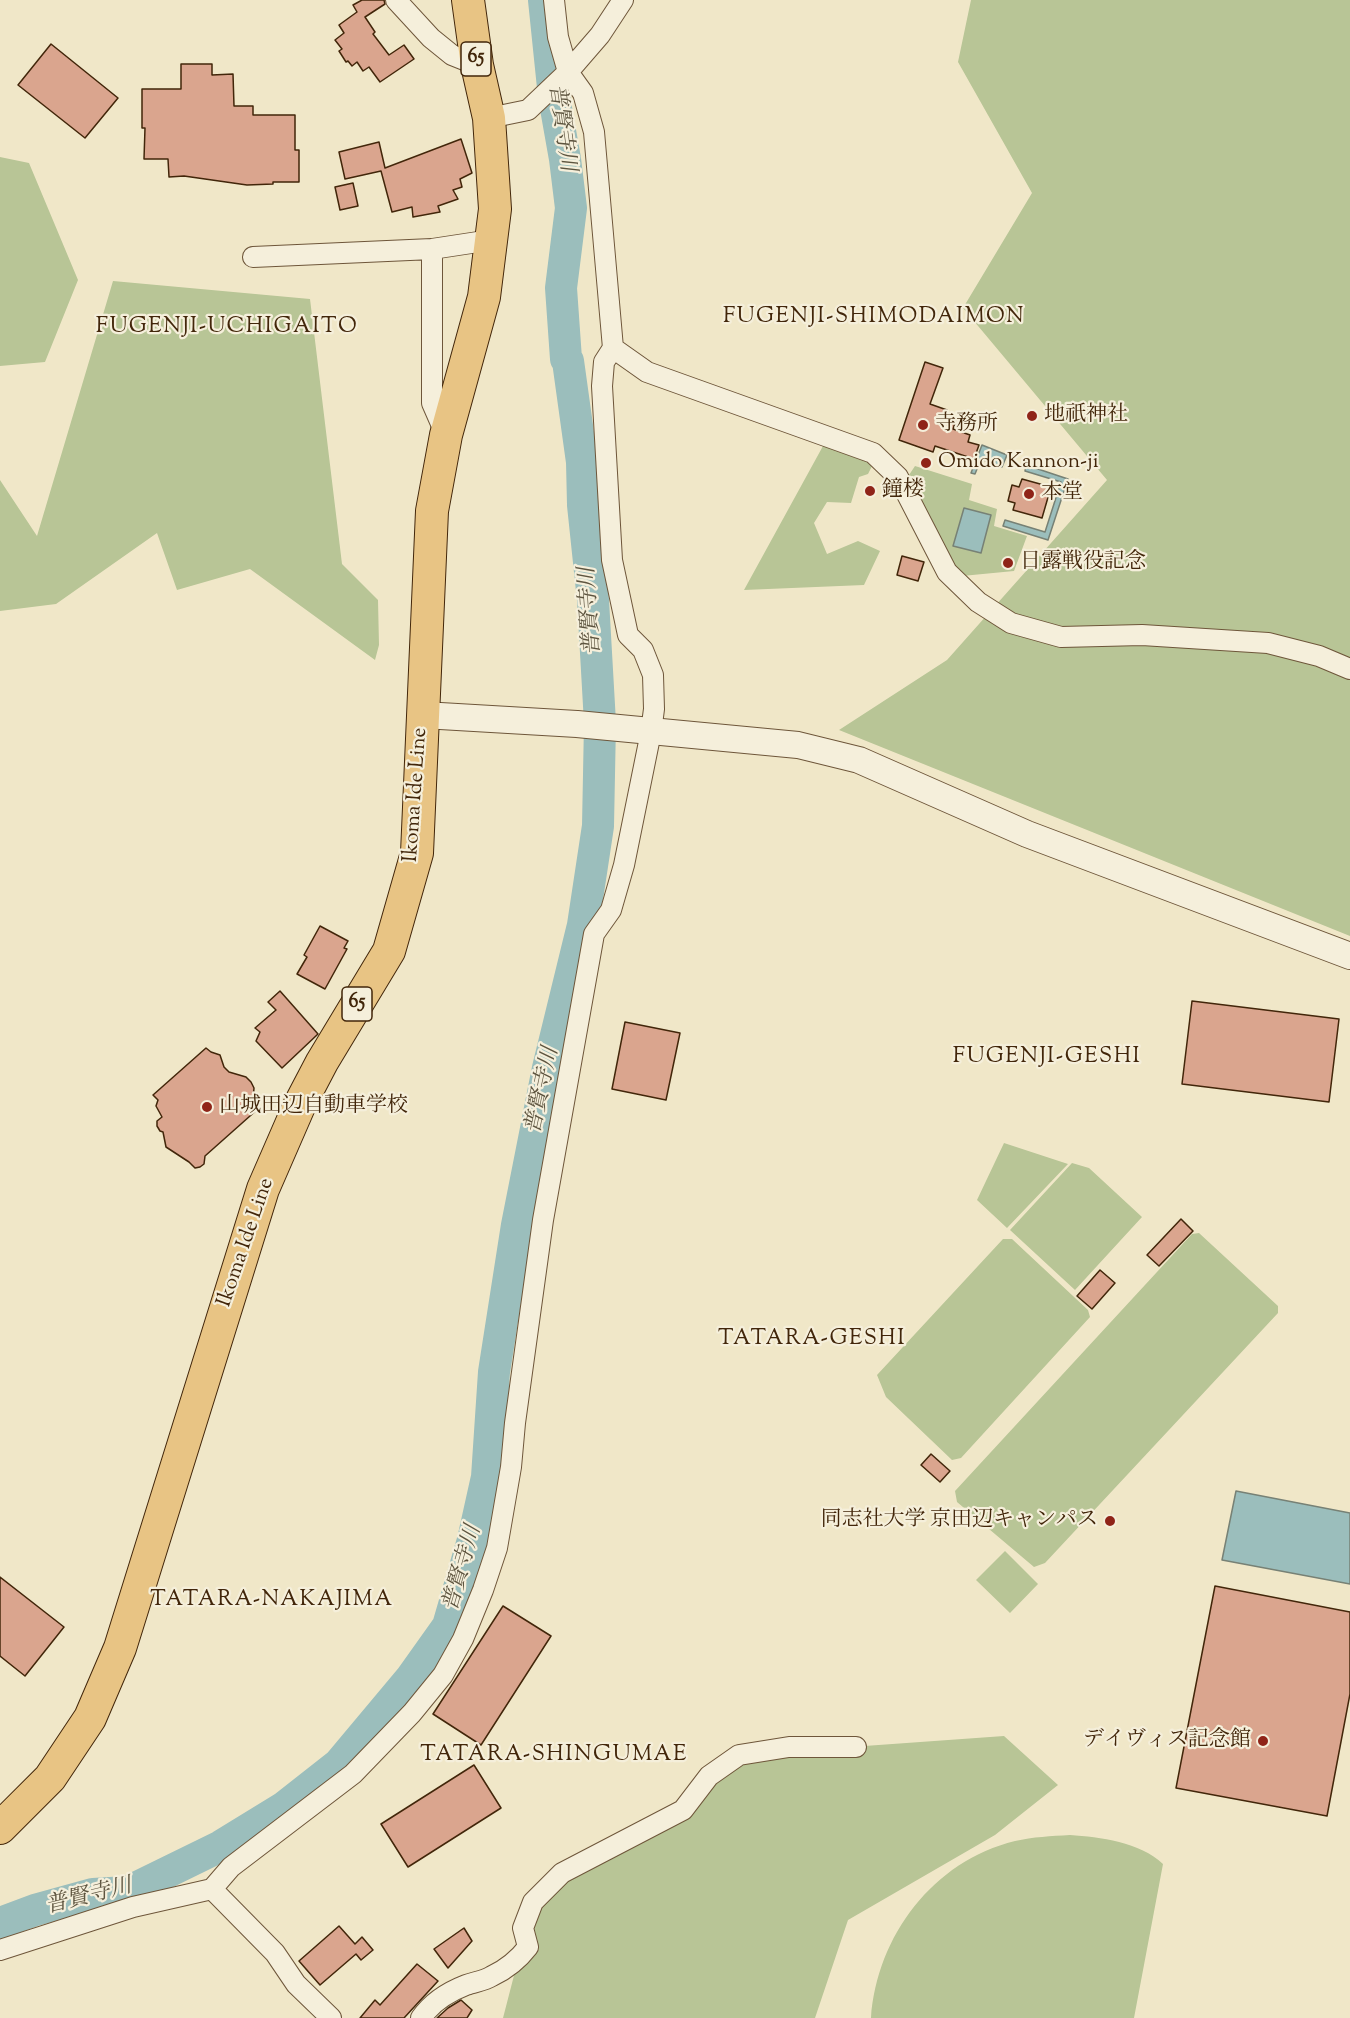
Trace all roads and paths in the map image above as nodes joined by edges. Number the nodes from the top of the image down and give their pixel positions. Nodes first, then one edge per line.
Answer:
1 (396, 0) edge
2 (468, 0) edge
3 (554, 0) edge
4 (623, 0) edge
5 (477, 65) junction
6 (568, 72) junction
7 (489, 118) junction
8 (491, 240) junction
9 (432, 249) junction
10 (254, 257) dead end
11 (613, 348) junction
12 (446, 435) junction
13 (1350, 669) edge
14 (423, 715) junction
15 (645, 731) junction
16 (1350, 956) edge
17 (856, 1747) dead end
18 (2, 1822) edge
19 (212, 1888) junction
20 (0, 1950) edge
21 (331, 2018) edge
22 (421, 2018) edge

1 - 5 street
2 - 5 main road, Ikoma Ide Line / 65
3 - 6 street
4 - 6 street
5 - 7 main road, Ikoma Ide Line / 65
6 - 7 street
6 - 11 street
7 - 8 main road, Ikoma Ide Line / 65
8 - 9 street
8 - 12 main road, Ikoma Ide Line / 65
9 - 10 street
9 - 12 street
11 - 13 street
11 - 15 street
12 - 14 main road, Ikoma Ide Line / 65
14 - 15 street
14 - 18 main road, Ikoma Ide Line / 65
15 - 16 street
15 - 19 street
17 - 22 street
19 - 20 street
19 - 21 street

